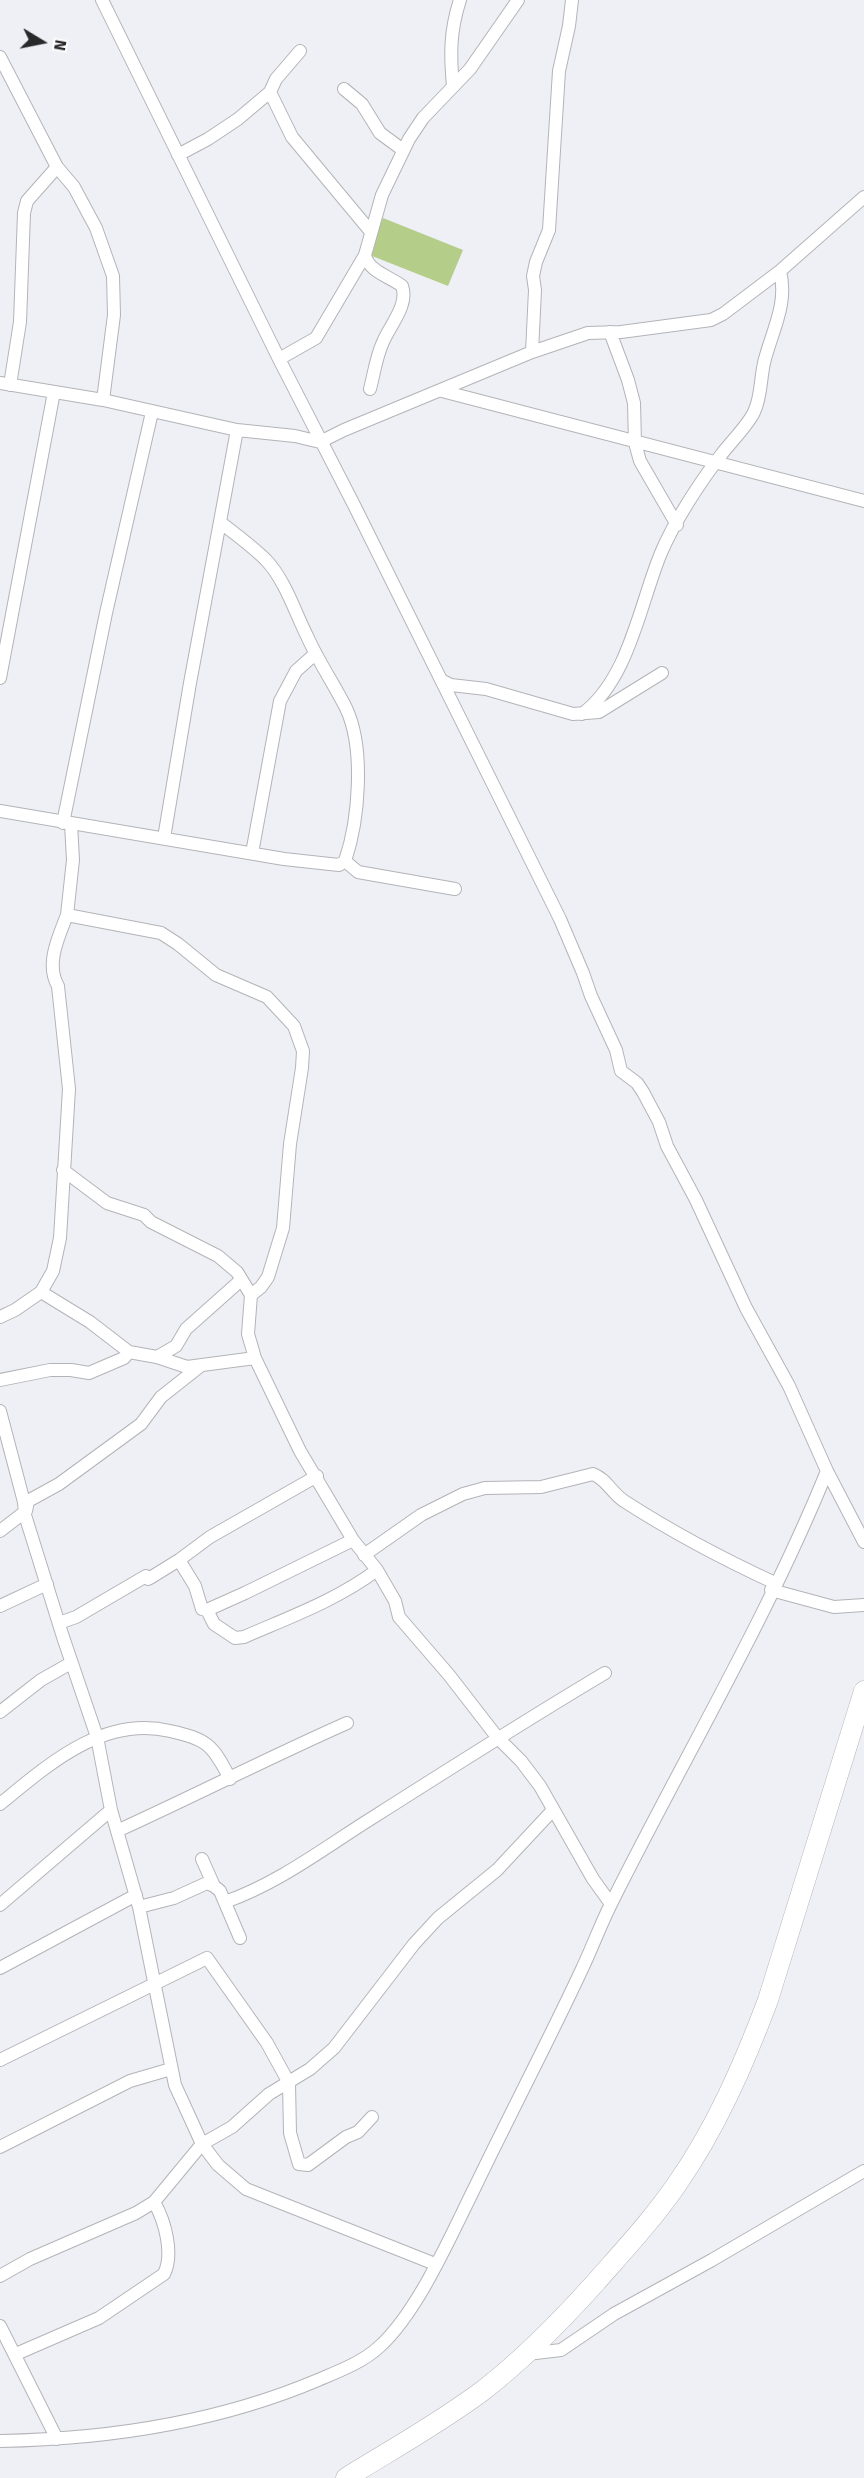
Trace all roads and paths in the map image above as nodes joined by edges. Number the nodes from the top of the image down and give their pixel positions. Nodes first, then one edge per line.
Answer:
1 (102, 0) edge
2 (460, 0) edge
3 (517, 0) edge
4 (572, 0) edge
5 (300, 51) dead end
6 (0, 57) edge
7 (453, 86) junction
8 (344, 89) dead end
9 (270, 92) junction
10 (403, 150) junction
11 (178, 155) junction
12 (57, 167) junction
13 (864, 197) edge
14 (371, 232) junction
15 (365, 255) junction
16 (780, 271) junction
17 (610, 332) junction
18 (532, 352) junction
19 (279, 359) junction
20 (5, 384) edge
21 (370, 389) dead end
22 (442, 390) junction
23 (54, 392) junction
24 (103, 400) junction
25 (153, 412) junction
26 (237, 430) junction
27 (635, 441) junction
28 (320, 442) junction
29 (715, 462) junction
30 (864, 501) edge
31 (220, 522) junction
32 (677, 525) junction
33 (315, 654) junction
34 (662, 673) dead end
35 (0, 678) edge
36 (441, 680) junction
37 (582, 714) junction
38 (0, 811) edge
39 (67, 824) junction
40 (164, 838) junction
41 (252, 853) junction
42 (345, 861) junction
43 (454, 889) dead end
44 (67, 915) junction
45 (63, 1170) junction
46 (241, 1280) junction
47 (41, 1292) junction
48 (251, 1294) junction
49 (0, 1317) edge
50 (129, 1352) junction
51 (157, 1357) junction
52 (255, 1358) junction
53 (199, 1367) junction
54 (0, 1380) edge
55 (0, 1411) edge
56 (827, 1471) junction
57 (316, 1476) junction
58 (24, 1512) junction
59 (0, 1531) edge
60 (353, 1540) junction
61 (864, 1542) edge
62 (364, 1556) junction
63 (179, 1560) junction
64 (377, 1570) junction
65 (47, 1584) junction
66 (773, 1586) junction
67 (864, 1605) edge
68 (0, 1606) edge
69 (207, 1610) junction
70 (59, 1623) junction
71 (71, 1663) junction
72 (605, 1673) dead end
73 (864, 1691) edge
74 (0, 1712) edge
75 (347, 1723) dead end
76 (97, 1737) junction
77 (497, 1737) junction
78 (230, 1779) junction
79 (0, 1804) edge
80 (111, 1810) junction
81 (553, 1810) junction
82 (117, 1831) junction
83 (202, 1858) dead end
84 (214, 1886) junction
85 (136, 1894) junction
86 (225, 1902) junction
87 (611, 1904) junction
88 (0, 1905) edge
89 (139, 1907) junction
90 (240, 1938) dead end
91 (0, 1968) edge
92 (153, 1984) junction
93 (0, 2060) edge
94 (171, 2069) junction
95 (290, 2083) junction
96 (372, 2117) dead end
97 (202, 2144) junction
98 (0, 2147) edge
99 (864, 2171) edge
100 (154, 2202) junction
101 (435, 2264) junction
102 (0, 2276) edge
103 (0, 2326) edge
104 (16, 2354) junction
105 (525, 2354) junction
106 (57, 2439) junction
107 (0, 2440) edge
108 (346, 2478) edge

1 - 11 street
2 - 7 street
3 - 7 street
4 - 18 street
5 - 9 street
6 - 12 street
7 - 10 street
8 - 10 street
9 - 11 street
9 - 14 street
10 - 14 street
11 - 19 street
12 - 20 street
12 - 24 street
13 - 16 street
14 - 15 street
15 - 19 street
15 - 21 street
16 - 17 street
16 - 29 street
17 - 18 street
17 - 27 street
18 - 22 street
19 - 28 street
20 - 23 street
22 - 27 street
22 - 28 street
23 - 24 street
23 - 35 street
24 - 25 street
25 - 26 street
25 - 39 street
26 - 28 street
26 - 31 street
27 - 29 street
27 - 32 street
28 - 36 street
29 - 30 street
29 - 32 street
31 - 33 street
31 - 40 street
32 - 37 street
33 - 41 street
33 - 42 street
34 - 37 street
36 - 37 street
36 - 56 street
38 - 39 street
39 - 40 street
39 - 44 street
40 - 41 street
41 - 42 street
42 - 43 street
44 - 45 street
44 - 48 street
45 - 46 street
45 - 47 street
46 - 48 street
46 - 51 street
47 - 49 street
47 - 50 street
48 - 52 street
50 - 51 street
50 - 54 street
51 - 53 street
52 - 53 street
52 - 57 street
53 - 58 street
55 - 58 street
56 - 61 street
56 - 66 street
57 - 60 street
57 - 63 street
58 - 59 street
58 - 65 street
60 - 62 street
60 - 69 street
62 - 64 street
62 - 66 street
63 - 69 street
63 - 70 street
64 - 69 street
64 - 77 street
65 - 68 street
65 - 70 street
66 - 67 street
66 - 87 street
70 - 71 street
71 - 74 street
71 - 76 street
72 - 77 street
73 - 105 highway
75 - 78 street
76 - 78 street
76 - 79 street
76 - 80 street
77 - 81 street
77 - 86 street
78 - 82 street
80 - 82 street
80 - 88 street
81 - 87 street
81 - 95 street
82 - 85 street
83 - 84 street
84 - 86 street
84 - 89 street
85 - 89 street
85 - 91 street
86 - 90 street
87 - 101 street
89 - 92 street
92 - 93 street
92 - 94 street
92 - 95 street
94 - 97 street
94 - 98 street
95 - 96 street
95 - 97 street
97 - 100 street
97 - 101 street
99 - 105 street
100 - 102 street
100 - 104 street
101 - 106 street
103 - 104 street
104 - 106 street
105 - 108 highway
106 - 107 street

